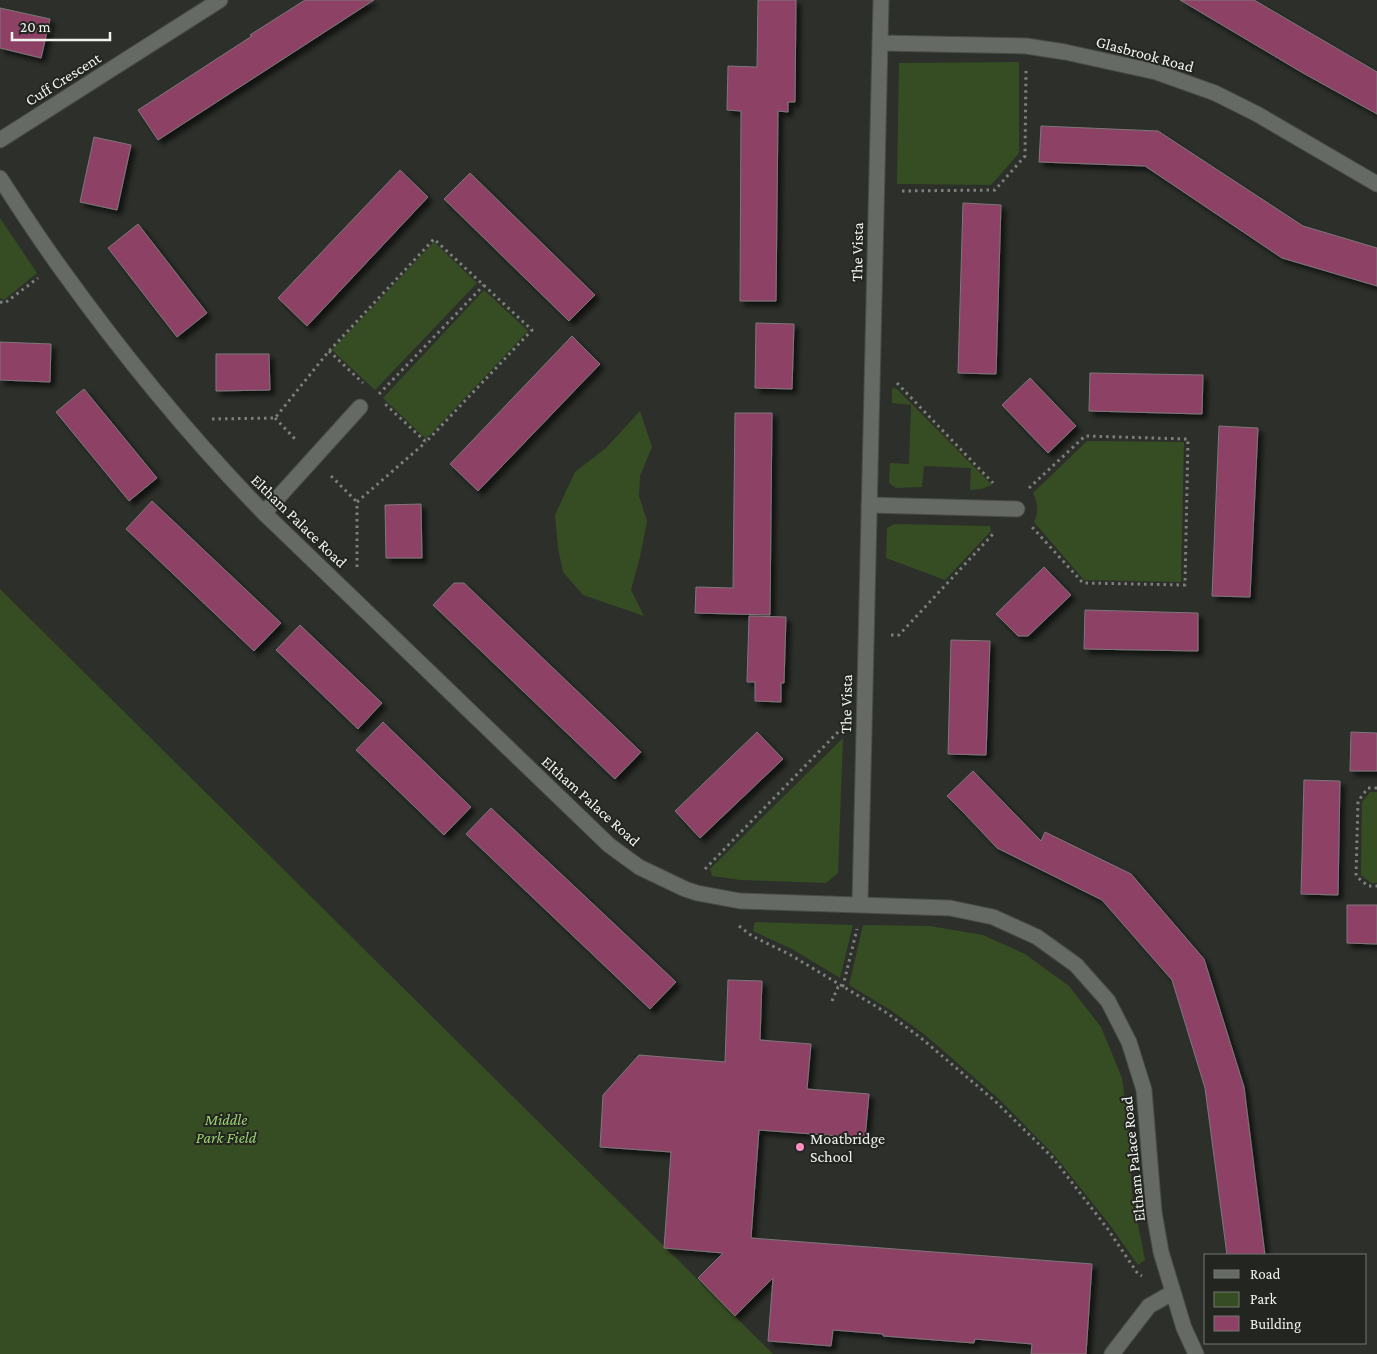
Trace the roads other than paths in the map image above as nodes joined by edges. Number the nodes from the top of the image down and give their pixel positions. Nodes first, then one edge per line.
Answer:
1 (220, 0) edge
2 (881, 0) edge
3 (880, 43) junction
4 (0, 140) edge
5 (0, 178) edge
6 (1377, 184) edge
7 (360, 407) dead end
8 (869, 505) junction
9 (1017, 509) road end
10 (264, 513) junction
11 (860, 904) junction
12 (1172, 1294) junction
13 (1112, 1354) edge
14 (1196, 1354) edge

1 - 4 street, Cuff Crescent
2 - 3 street, The Vista
3 - 6 street, Glasbrook Road
3 - 8 street, The Vista
5 - 10 street, Eltham Palace Road
7 - 10 street
8 - 9 street
8 - 11 street, The Vista
10 - 11 street, Eltham Palace Road
11 - 12 street, Eltham Palace Road
12 - 13 street
12 - 14 street, Eltham Palace Road

